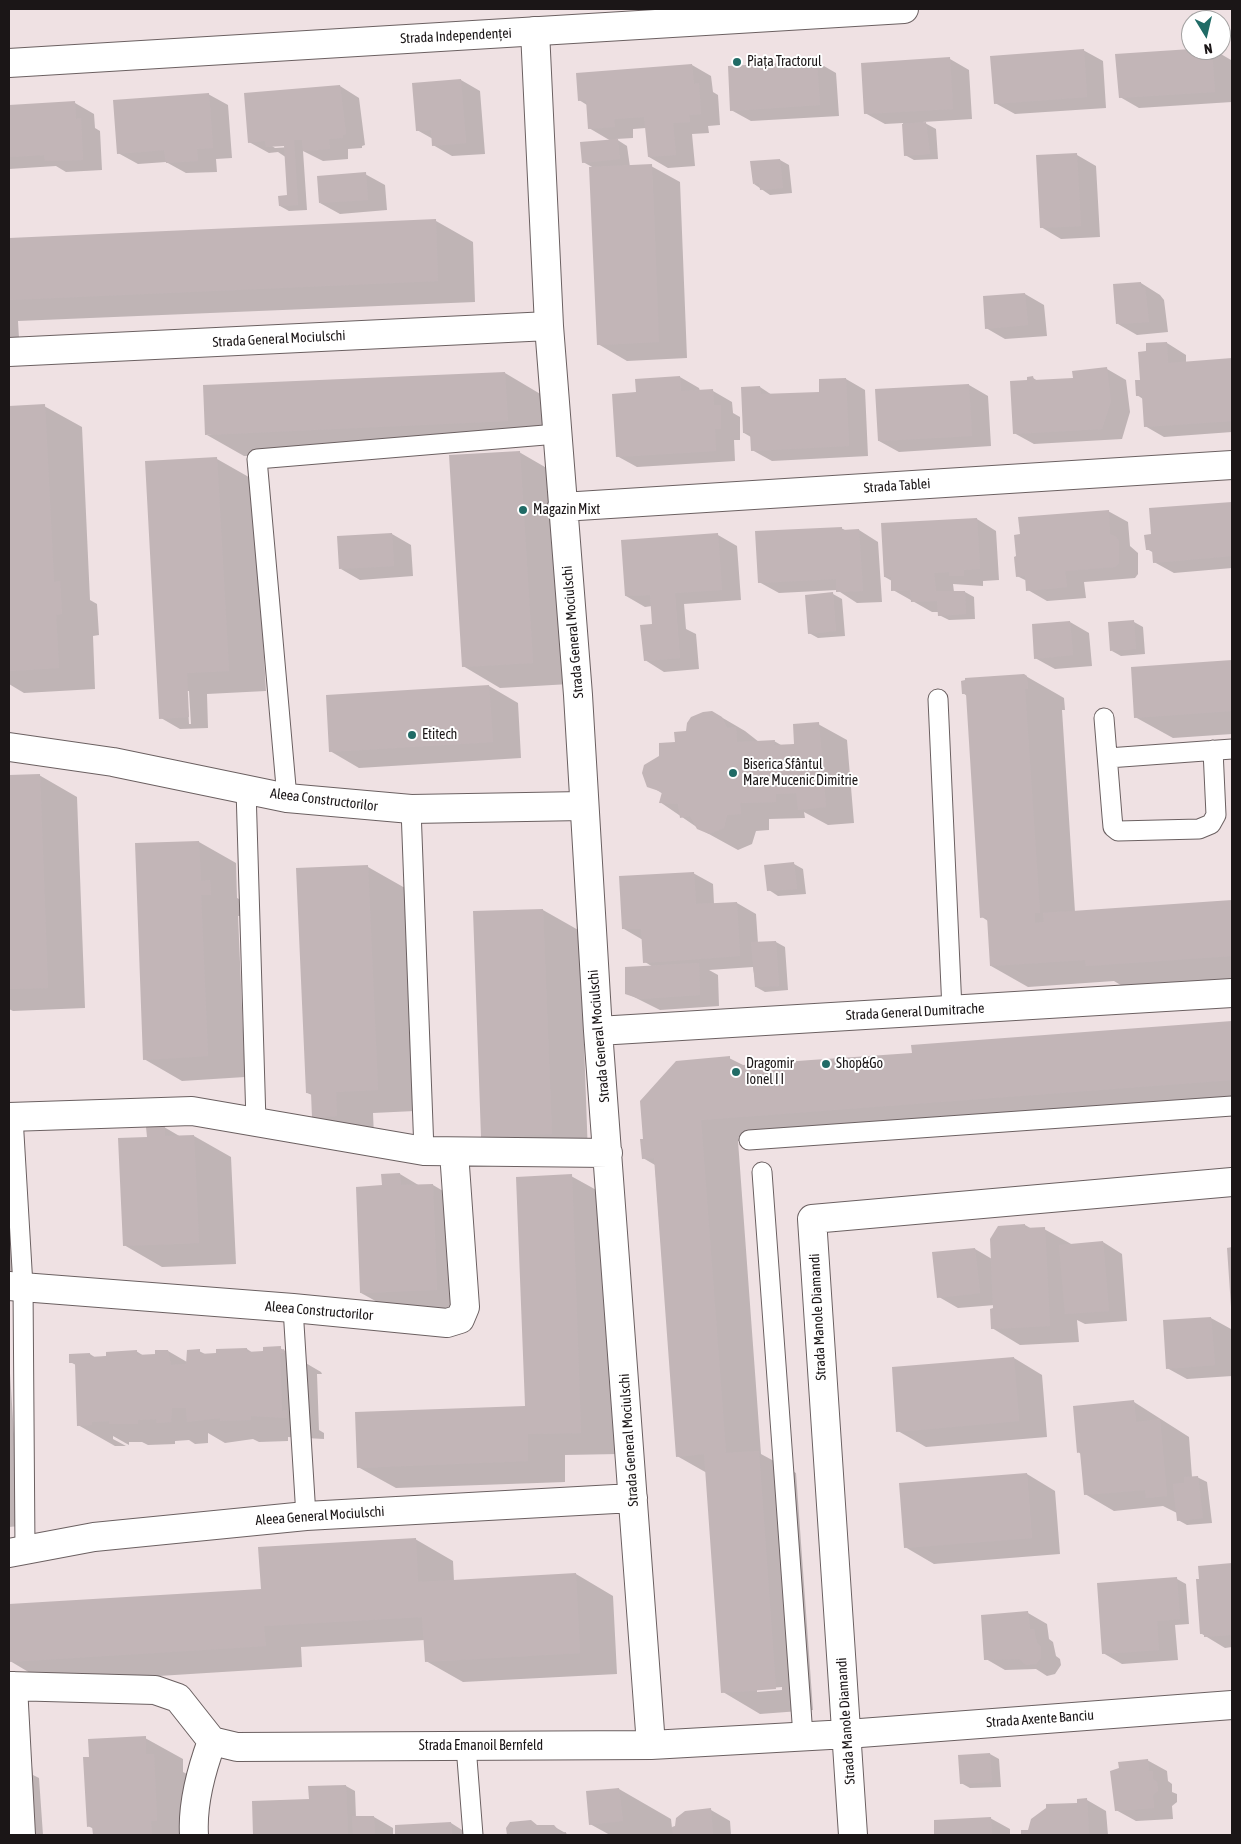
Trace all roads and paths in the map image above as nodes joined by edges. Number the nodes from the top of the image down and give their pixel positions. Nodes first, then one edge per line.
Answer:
1 (904, 9) edge
2 (816, 11) edge
3 (535, 31) junction
4 (9, 63) edge
5 (549, 326) junction
6 (9, 352) edge
7 (557, 434) junction
8 (1232, 465) edge
9 (562, 507) junction
10 (938, 699) dead end
11 (1104, 718) dead end
12 (9, 747) edge
13 (1232, 748) edge
14 (1213, 750) junction
15 (1108, 758) junction
16 (246, 789) junction
17 (287, 798) junction
18 (583, 806) junction
19 (412, 809) junction
20 (1232, 993) edge
21 (952, 1010) junction
22 (598, 1031) junction
23 (1232, 1106) edge
24 (11, 1117) edge
25 (256, 1122) junction
26 (749, 1140) dead end
27 (424, 1151) junction
28 (454, 1152) junction
29 (608, 1153) junction
30 (762, 1172) dead end
31 (1232, 1182) edge
32 (16, 1286) edge
33 (293, 1308) junction
34 (633, 1498) junction
35 (306, 1516) junction
36 (17, 1551) edge
37 (11, 1686) edge
38 (1232, 1705) edge
39 (847, 1734) junction
40 (804, 1736) junction
41 (212, 1741) junction
42 (651, 1745) junction
43 (466, 1746) junction
44 (21, 1835) edge
45 (194, 1835) edge
46 (473, 1835) edge
47 (853, 1835) edge

1 - 2 street, Strada Independenței
2 - 3 street, Strada Independenței
3 - 4 street, Strada Independenței
3 - 5 street, Strada General Mociulschi
5 - 6 street, Strada General Mociulschi
5 - 7 street, Strada General Mociulschi
7 - 9 street, Strada General Mociulschi
7 - 17 lane
8 - 9 street, Strada Tablei
9 - 18 street, Strada General Mociulschi
10 - 21 lane
11 - 15 lane
12 - 16 street, Aleea Constructorilor
13 - 14 lane
14 - 15 lane
14 - 15 lane
16 - 17 street, Aleea Constructorilor
16 - 25 lane
17 - 19 street, Aleea Constructorilor
18 - 19 street, Aleea Constructorilor
18 - 22 street, Strada General Mociulschi
19 - 27 lane
20 - 21 street, Strada General Dumitrache
21 - 22 street, Strada General Dumitrache
22 - 29 street, Strada General Mociulschi
23 - 26 lane
24 - 25 street
24 - 32 lane
25 - 27 street
27 - 28 street
28 - 29 street
28 - 33 street, Aleea Constructorilor
29 - 34 street, Strada General Mociulschi
30 - 40 lane
31 - 39 street, Strada Manole Diamandi
32 - 33 street, Aleea Constructorilor
32 - 36 lane
33 - 35 lane
34 - 35 street, Aleea General Mociulschi
34 - 42 street, Strada General Mociulschi
35 - 36 street, Aleea General Mociulschi
37 - 41 street
37 - 44 street
38 - 39 street, Strada Axente Banciu
39 - 40 street, Strada Emanoil Bernfeld
39 - 47 street, Strada Manole Diamandi
40 - 42 street, Strada Emanoil Bernfeld
41 - 43 street, Strada Emanoil Bernfeld
41 - 45 street
42 - 43 street, Strada Emanoil Bernfeld
43 - 46 lane

